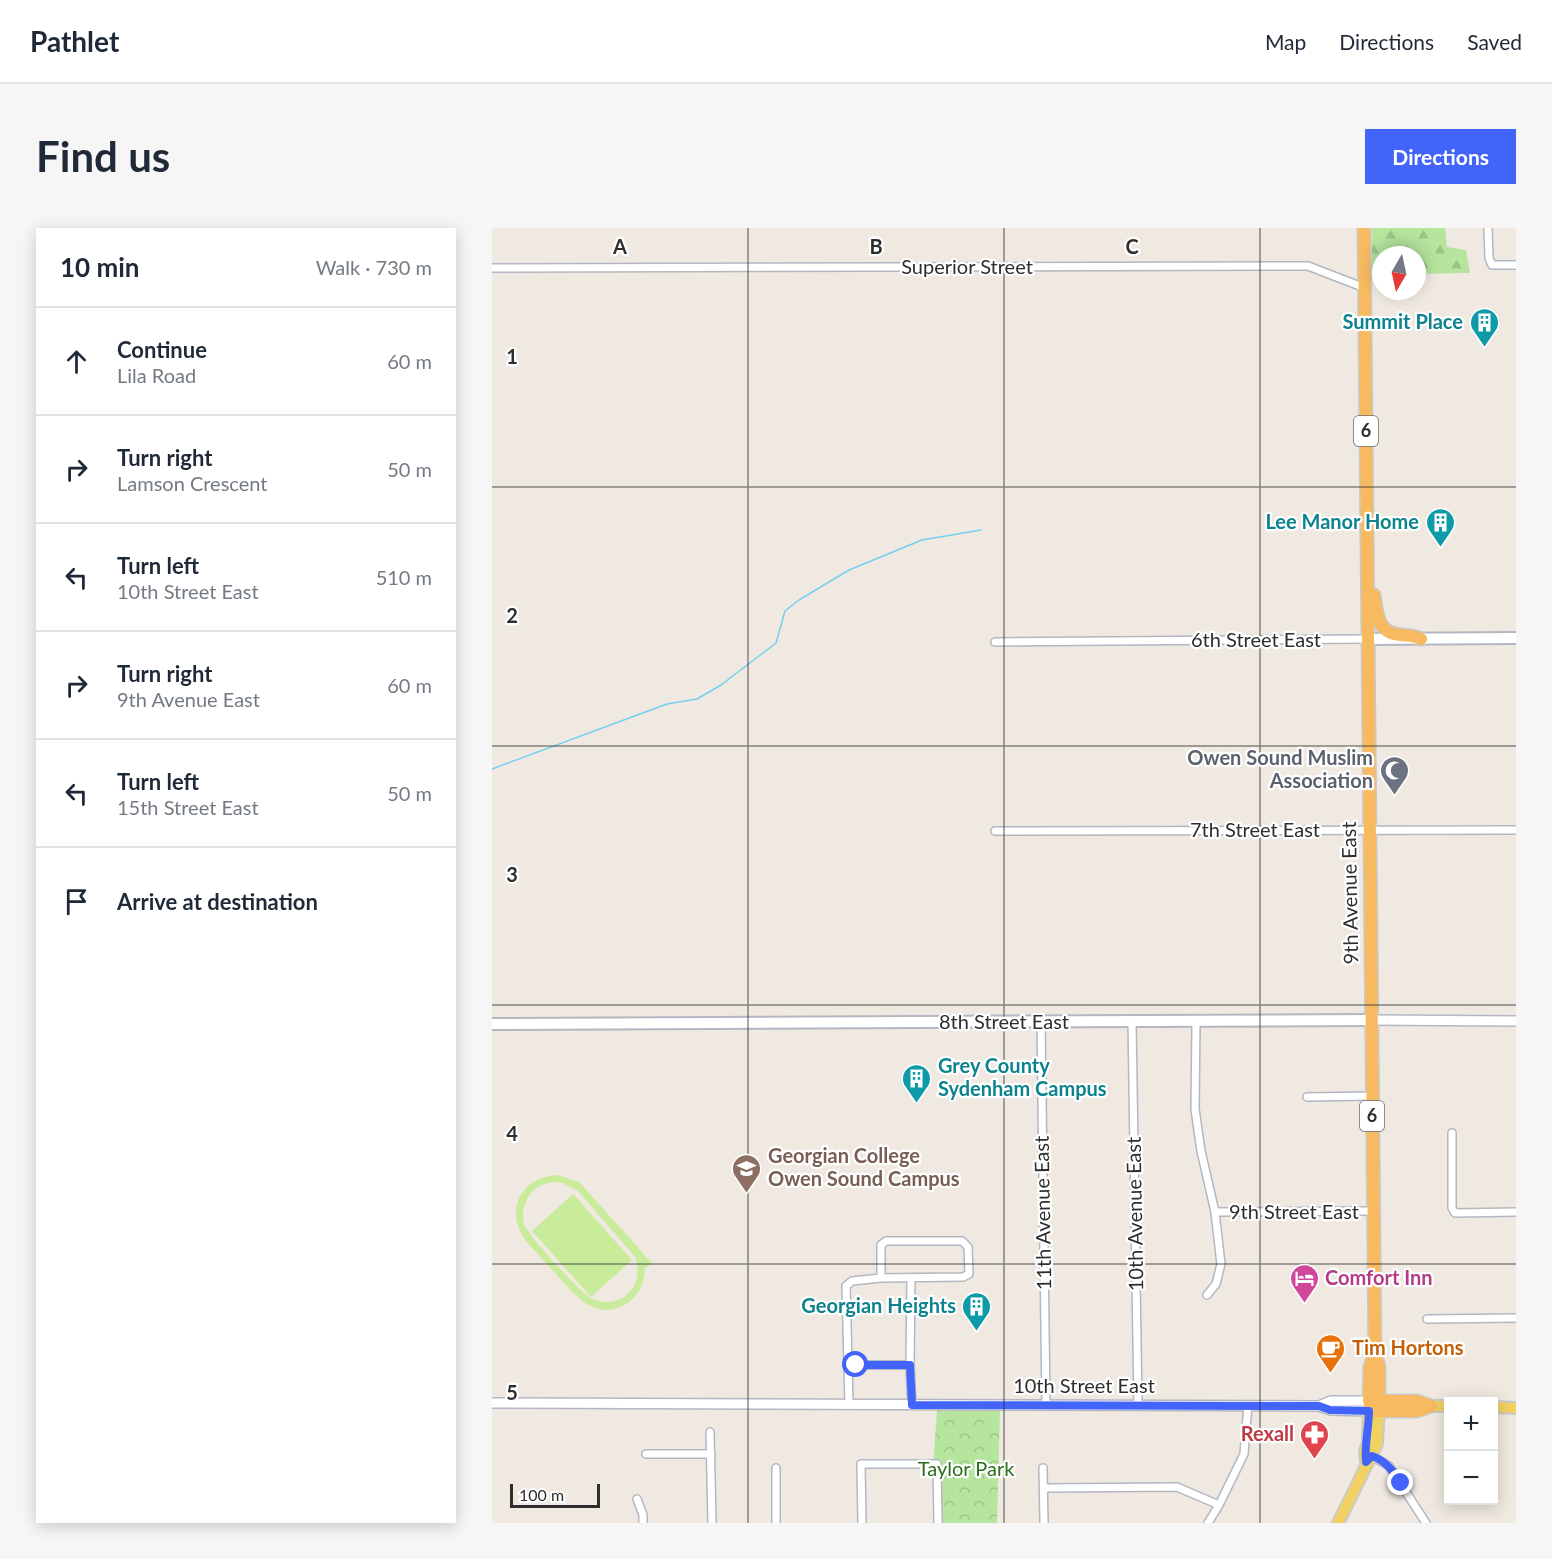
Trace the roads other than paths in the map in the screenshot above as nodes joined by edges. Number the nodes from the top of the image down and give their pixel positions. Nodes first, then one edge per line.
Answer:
1 (1364, 228) edge
2 (1488, 228) edge
3 (1516, 264) edge
4 (492, 268) edge
5 (1365, 288) junction
6 (1368, 573) junction
7 (1516, 638) edge
8 (1367, 639) junction
9 (1421, 639) junction
10 (995, 642) dead end
11 (1369, 829) junction
12 (1516, 830) edge
13 (995, 831) dead end
14 (1371, 1020) junction
15 (1041, 1021) junction
16 (1132, 1021) junction
17 (1516, 1021) edge
18 (1196, 1022) junction
19 (492, 1024) edge
20 (1372, 1096) junction
21 (1307, 1097) dead end
22 (1452, 1133) dead end
23 (1373, 1211) junction
24 (1215, 1212) junction
25 (1516, 1212) edge
26 (881, 1278) junction
27 (911, 1279) junction
28 (1207, 1294) dead end
29 (1427, 1318) dead end
30 (1516, 1318) edge
31 (847, 1365) junction
32 (910, 1365) junction
33 (492, 1403) edge
34 (849, 1404) junction
35 (912, 1405) junction
36 (1046, 1405) junction
37 (1248, 1405) junction
38 (1138, 1406) junction
39 (1374, 1406) junction
40 (1431, 1406) joint
41 (1444, 1406) edge
42 (1498, 1407) edge
43 (1516, 1408) edge
44 (710, 1432) dead end
45 (646, 1454) dead end
46 (711, 1454) junction
47 (1369, 1459) junction
48 (776, 1468) dead end
49 (1043, 1468) dead end
50 (1045, 1488) junction
51 (637, 1499) dead end
52 (1219, 1505) junction
53 (643, 1523) edge
54 (712, 1523) edge
55 (776, 1523) edge
56 (862, 1523) edge
57 (938, 1523) edge
58 (1044, 1523) edge
59 (1208, 1523) edge
60 (1338, 1523) edge
61 (1426, 1523) edge

1 - 5 highway, 6
2 - 3 street
4 - 5 street, Superior Street
5 - 6 highway, 9th Avenue East / 6
6 - 8 highway, 9th Avenue East / 6
6 - 9 highway
7 - 9 main road, 6th Street East
8 - 9 main road, 6th Street East
8 - 10 street, 6th Street East
8 - 11 highway, 9th Avenue East / 6
11 - 12 street, 7th Street East
11 - 13 street, 7th Street East
11 - 14 highway, 9th Avenue East / 6
14 - 17 street, 8th Street East
14 - 18 main road, 8th Street East
14 - 20 highway, 9th Avenue East / 6
15 - 16 main road, 8th Street East
15 - 19 main road, 8th Street East
15 - 36 street, 11th Avenue East
16 - 18 main road, 8th Street East
16 - 38 street, 10th Avenue East
18 - 24 street
20 - 21 street
20 - 23 highway, 9th Avenue East / 6
22 - 25 street
23 - 24 street, 9th Street East
23 - 39 highway, 9th Avenue East / 6
24 - 28 street
26 - 27 street
26 - 27 street
26 - 31 street
27 - 32 street
29 - 30 street
31 - 32 street
31 - 34 street
32 - 35 street
33 - 34 street, 10th Street East
34 - 35 street, 10th Street East
35 - 36 street, 10th Street East
36 - 38 street, 10th Street East
37 - 38 street, 10th Street East
37 - 39 street, 10th Street East
37 - 52 street
39 - 40 highway, 10th Street East
39 - 47 main road, 9th Avenue East
40 - 41 main road, 10th Street East
42 - 43 main road
44 - 46 street
45 - 46 street
46 - 54 street
47 - 60 main road, 9th Avenue East
47 - 61 street
48 - 55 street
49 - 50 street
50 - 52 street
50 - 58 street
51 - 53 street
52 - 59 street
56 - 57 street

